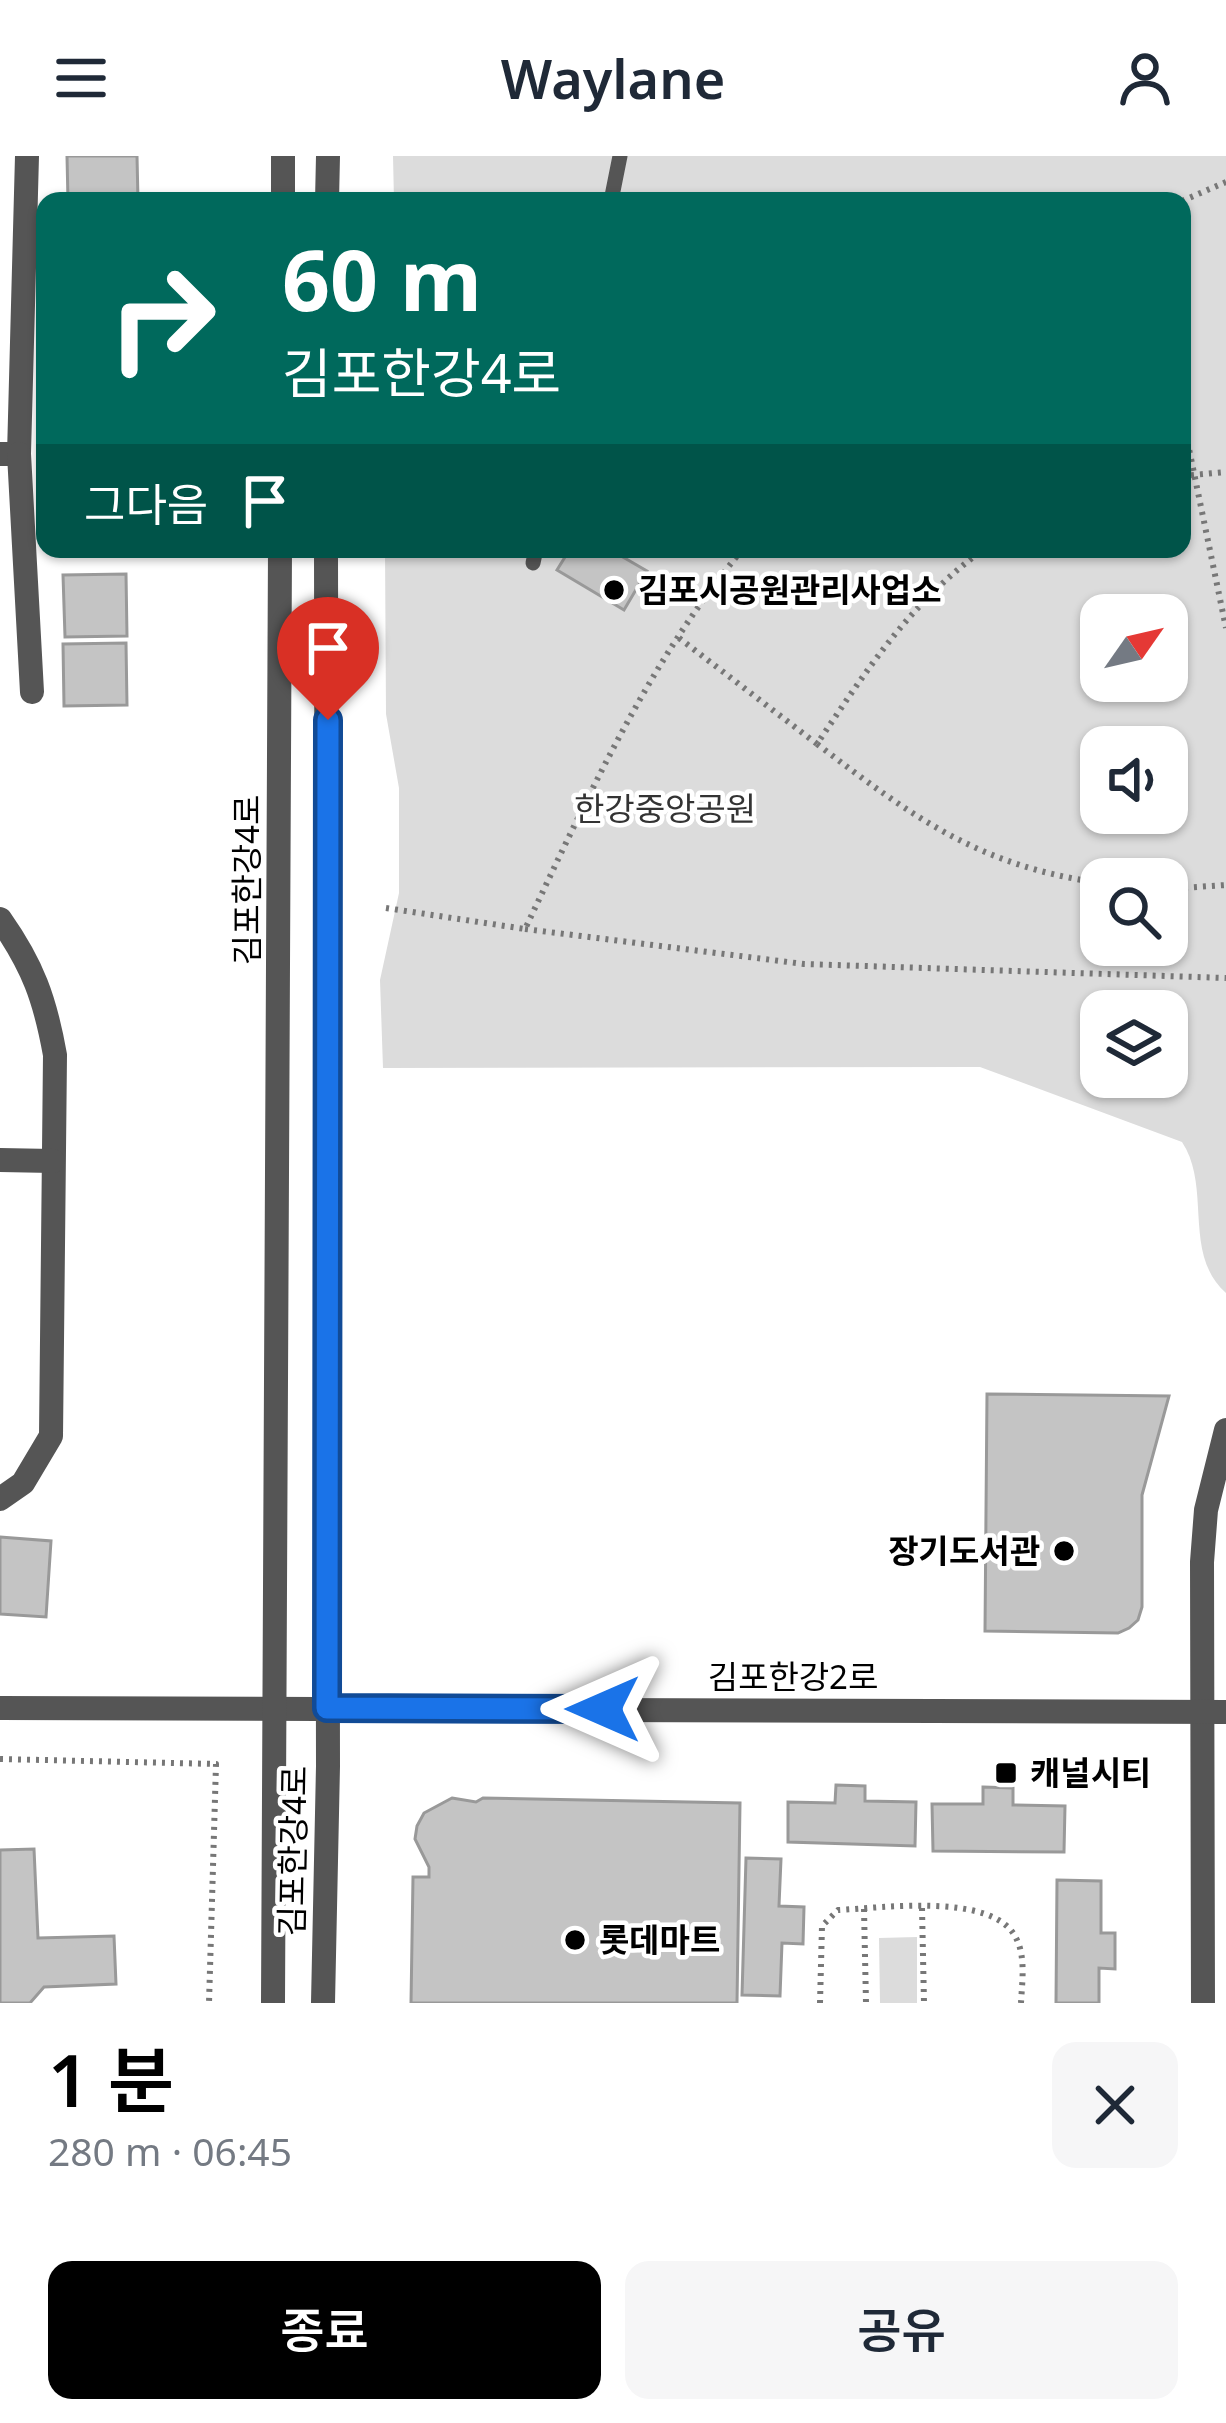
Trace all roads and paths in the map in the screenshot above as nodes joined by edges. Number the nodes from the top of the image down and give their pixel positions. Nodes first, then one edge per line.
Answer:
1 (27, 156) edge
2 (283, 156) edge
3 (328, 156) edge
4 (620, 156) edge
5 (1226, 182) edge
6 (283, 192) edge
7 (327, 192) edge
8 (613, 192) edge
9 (1191, 197) edge
10 (10, 454) edge
11 (1191, 456) edge
12 (1226, 472) edge
13 (1195, 474) junction
14 (1191, 475) edge
15 (280, 558) edge
16 (326, 558) edge
17 (737, 558) edge
18 (972, 558) edge
19 (1226, 628) edge
20 (679, 638) junction
21 (32, 692) dead end
22 (817, 744) junction
23 (1080, 879) edge
24 (1226, 885) edge
25 (1188, 888) edge
26 (386, 908) dead end
27 (0, 920) edge
28 (525, 929) junction
29 (1226, 978) edge
30 (0, 1160) edge
31 (53, 1161) junction
32 (1226, 1430) edge
33 (0, 1499) edge
34 (0, 1708) edge
35 (274, 1708) junction
36 (327, 1708) junction
37 (1200, 1712) junction
38 (1226, 1712) edge
39 (0, 1759) edge
40 (922, 1908) junction
41 (863, 1909) junction
42 (209, 2003) edge
43 (273, 2003) edge
44 (323, 2003) edge
45 (820, 2003) edge
46 (866, 2003) edge
47 (924, 2003) edge
48 (1022, 2003) edge
49 (1203, 2003) edge

1 - 10 street
2 - 6 street
3 - 7 street
4 - 8 lane
5 - 9 path
10 - 21 street
11 - 13 path
12 - 13 path
13 - 14 path
13 - 19 path
15 - 35 street, 김포한강4로
16 - 36 street, 김포한강4로
17 - 20 path
18 - 22 path
20 - 22 path
20 - 28 path
22 - 23 path
24 - 25 path
26 - 28 path
27 - 31 street
28 - 29 path
30 - 31 street
31 - 33 street
32 - 37 street
34 - 35 street, 김포한강2로
35 - 36 street, 김포한강2로
35 - 43 street, 김포한강4로
36 - 37 street, 김포한강2로
36 - 44 street, 김포한강4로
37 - 38 street, 김포한강2로
37 - 49 street
39 - 42 path
40 - 41 path
40 - 47 path
40 - 48 path
41 - 45 path
41 - 46 path

